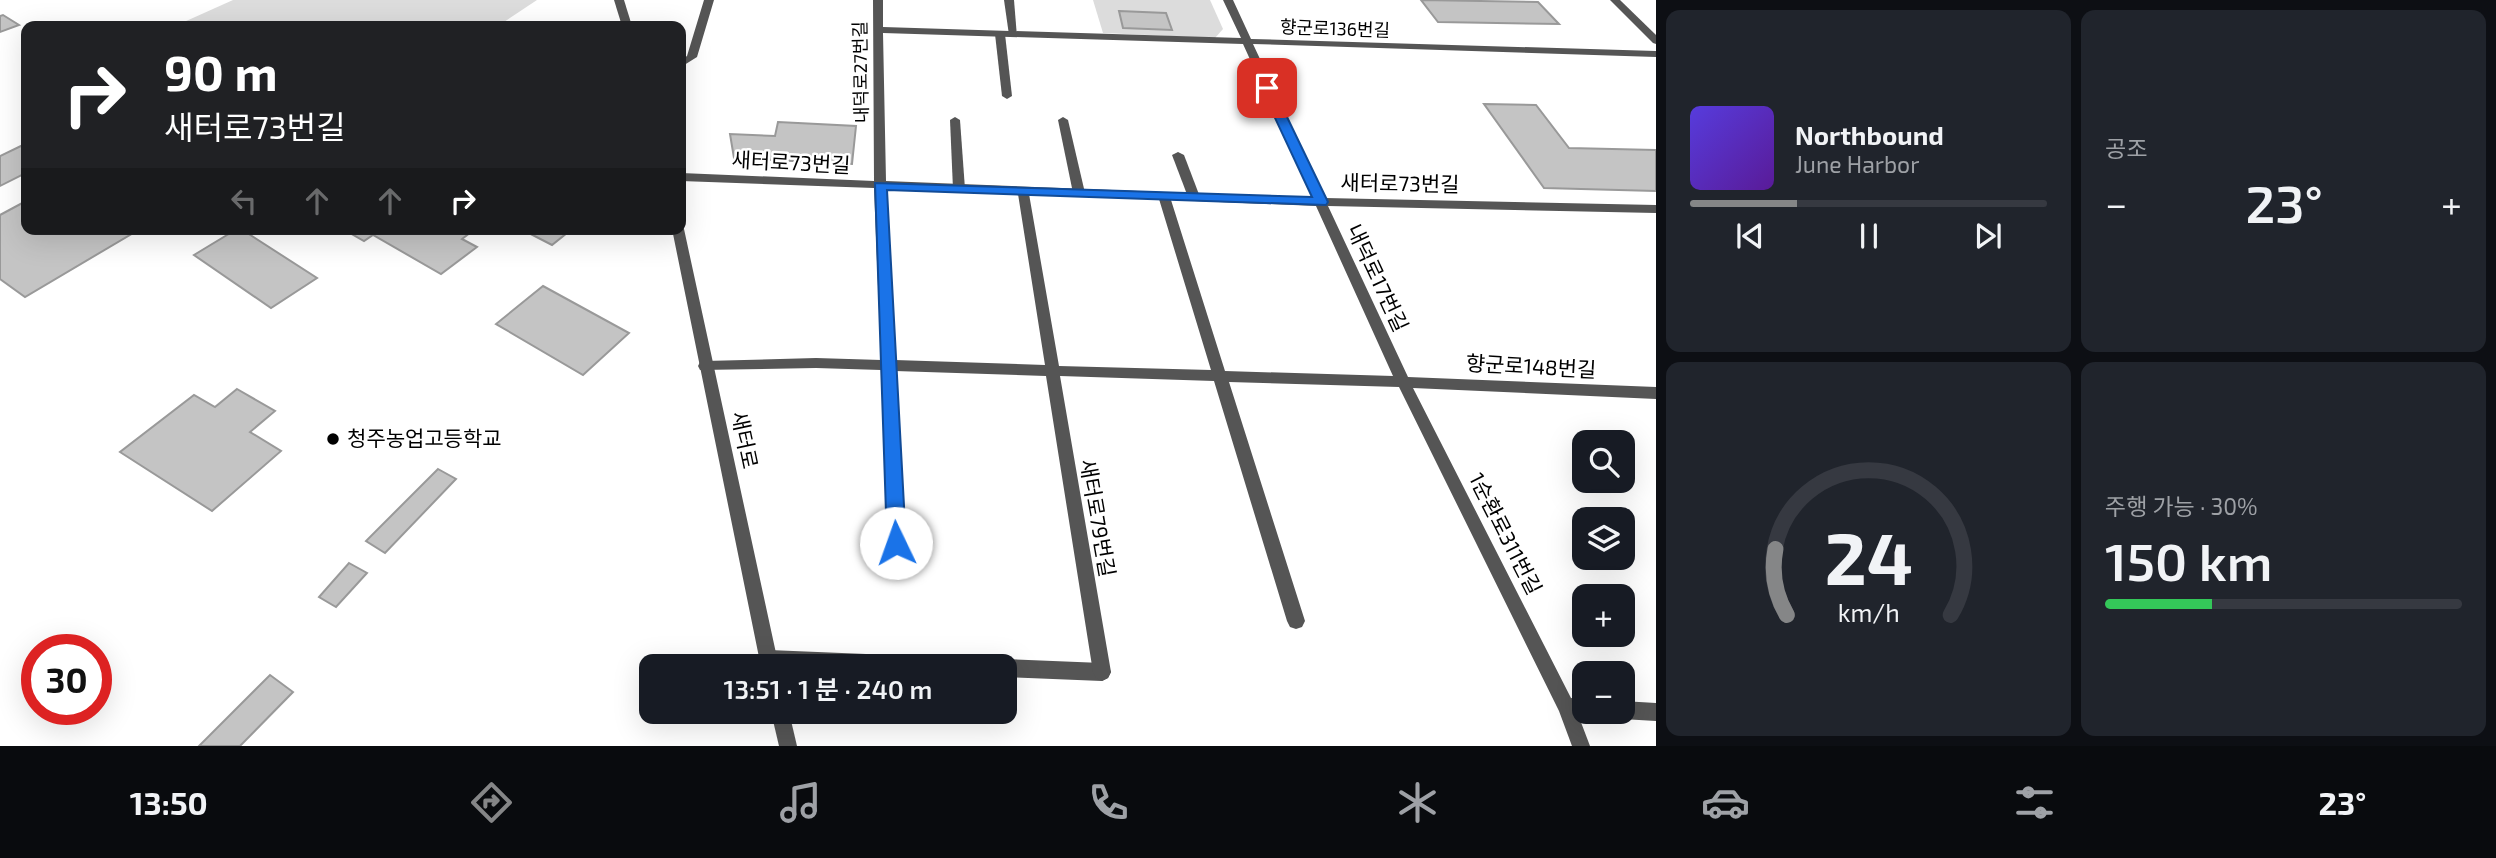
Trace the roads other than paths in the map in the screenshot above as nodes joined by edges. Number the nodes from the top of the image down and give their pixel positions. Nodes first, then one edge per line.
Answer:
1 (619, 0) edge
2 (709, 0) edge
3 (878, 0) edge
4 (1009, 0) edge
5 (1228, 0) edge
6 (1615, 0) edge
7 (625, 21) edge
8 (879, 30) junction
9 (1000, 34) junction
10 (1014, 35) junction
11 (1656, 41) edge
12 (1246, 43) junction
13 (1656, 54) edge
14 (686, 61) edge
15 (1007, 96) dead end
16 (955, 120) dead end
17 (1063, 120) dead end
18 (1178, 155) dead end
19 (686, 177) edge
20 (880, 186) junction
21 (959, 189) junction
22 (1023, 191) junction
23 (1079, 193) junction
24 (1164, 196) junction
25 (1194, 197) junction
26 (1321, 202) junction
27 (1656, 209) edge
28 (679, 235) edge
29 (888, 365) junction
30 (705, 366) junction
31 (1051, 371) junction
32 (1218, 376) junction
33 (1404, 382) junction
34 (1656, 393) edge
35 (896, 543) dead end
36 (1296, 621) dead end
37 (768, 654) edge
38 (1017, 669) edge
39 (1572, 701) edge
40 (1635, 711) edge
41 (1656, 712) edge
42 (783, 724) edge
43 (1578, 724) edge
44 (788, 746) edge
45 (1581, 746) edge

1 - 7 street
2 - 14 street
3 - 8 street, 내덕로27번길
4 - 10 street
5 - 12 street, 내덕로17번길
6 - 11 street
8 - 9 street, 향군로136번길
8 - 20 street, 내덕로27번길
9 - 10 street, 향군로136번길
9 - 15 street
10 - 12 street, 향군로136번길
12 - 13 street, 향군로136번길
12 - 26 street, 내덕로17번길
16 - 21 street
17 - 23 street
18 - 25 street
19 - 20 street, 새터로73번길
20 - 21 street, 새터로73번길
20 - 29 street
21 - 22 street, 새터로73번길
22 - 23 street, 새터로73번길
22 - 31 street, 새터로79번길
23 - 24 street, 새터로73번길
24 - 25 street, 새터로73번길
24 - 32 street
25 - 26 street, 새터로73번길
26 - 27 street, 새터로73번길
26 - 33 street, 내덕로17번길
28 - 30 street, 새터로
29 - 30 street
29 - 31 street
29 - 35 street
30 - 37 street, 새터로
31 - 32 street
31 - 38 street, 새터로79번길
32 - 33 street
32 - 36 street
33 - 34 street, 향군로148번길
33 - 39 street, 1순환로311번길
40 - 41 street
42 - 44 street
43 - 45 street, 1순환로311번길

